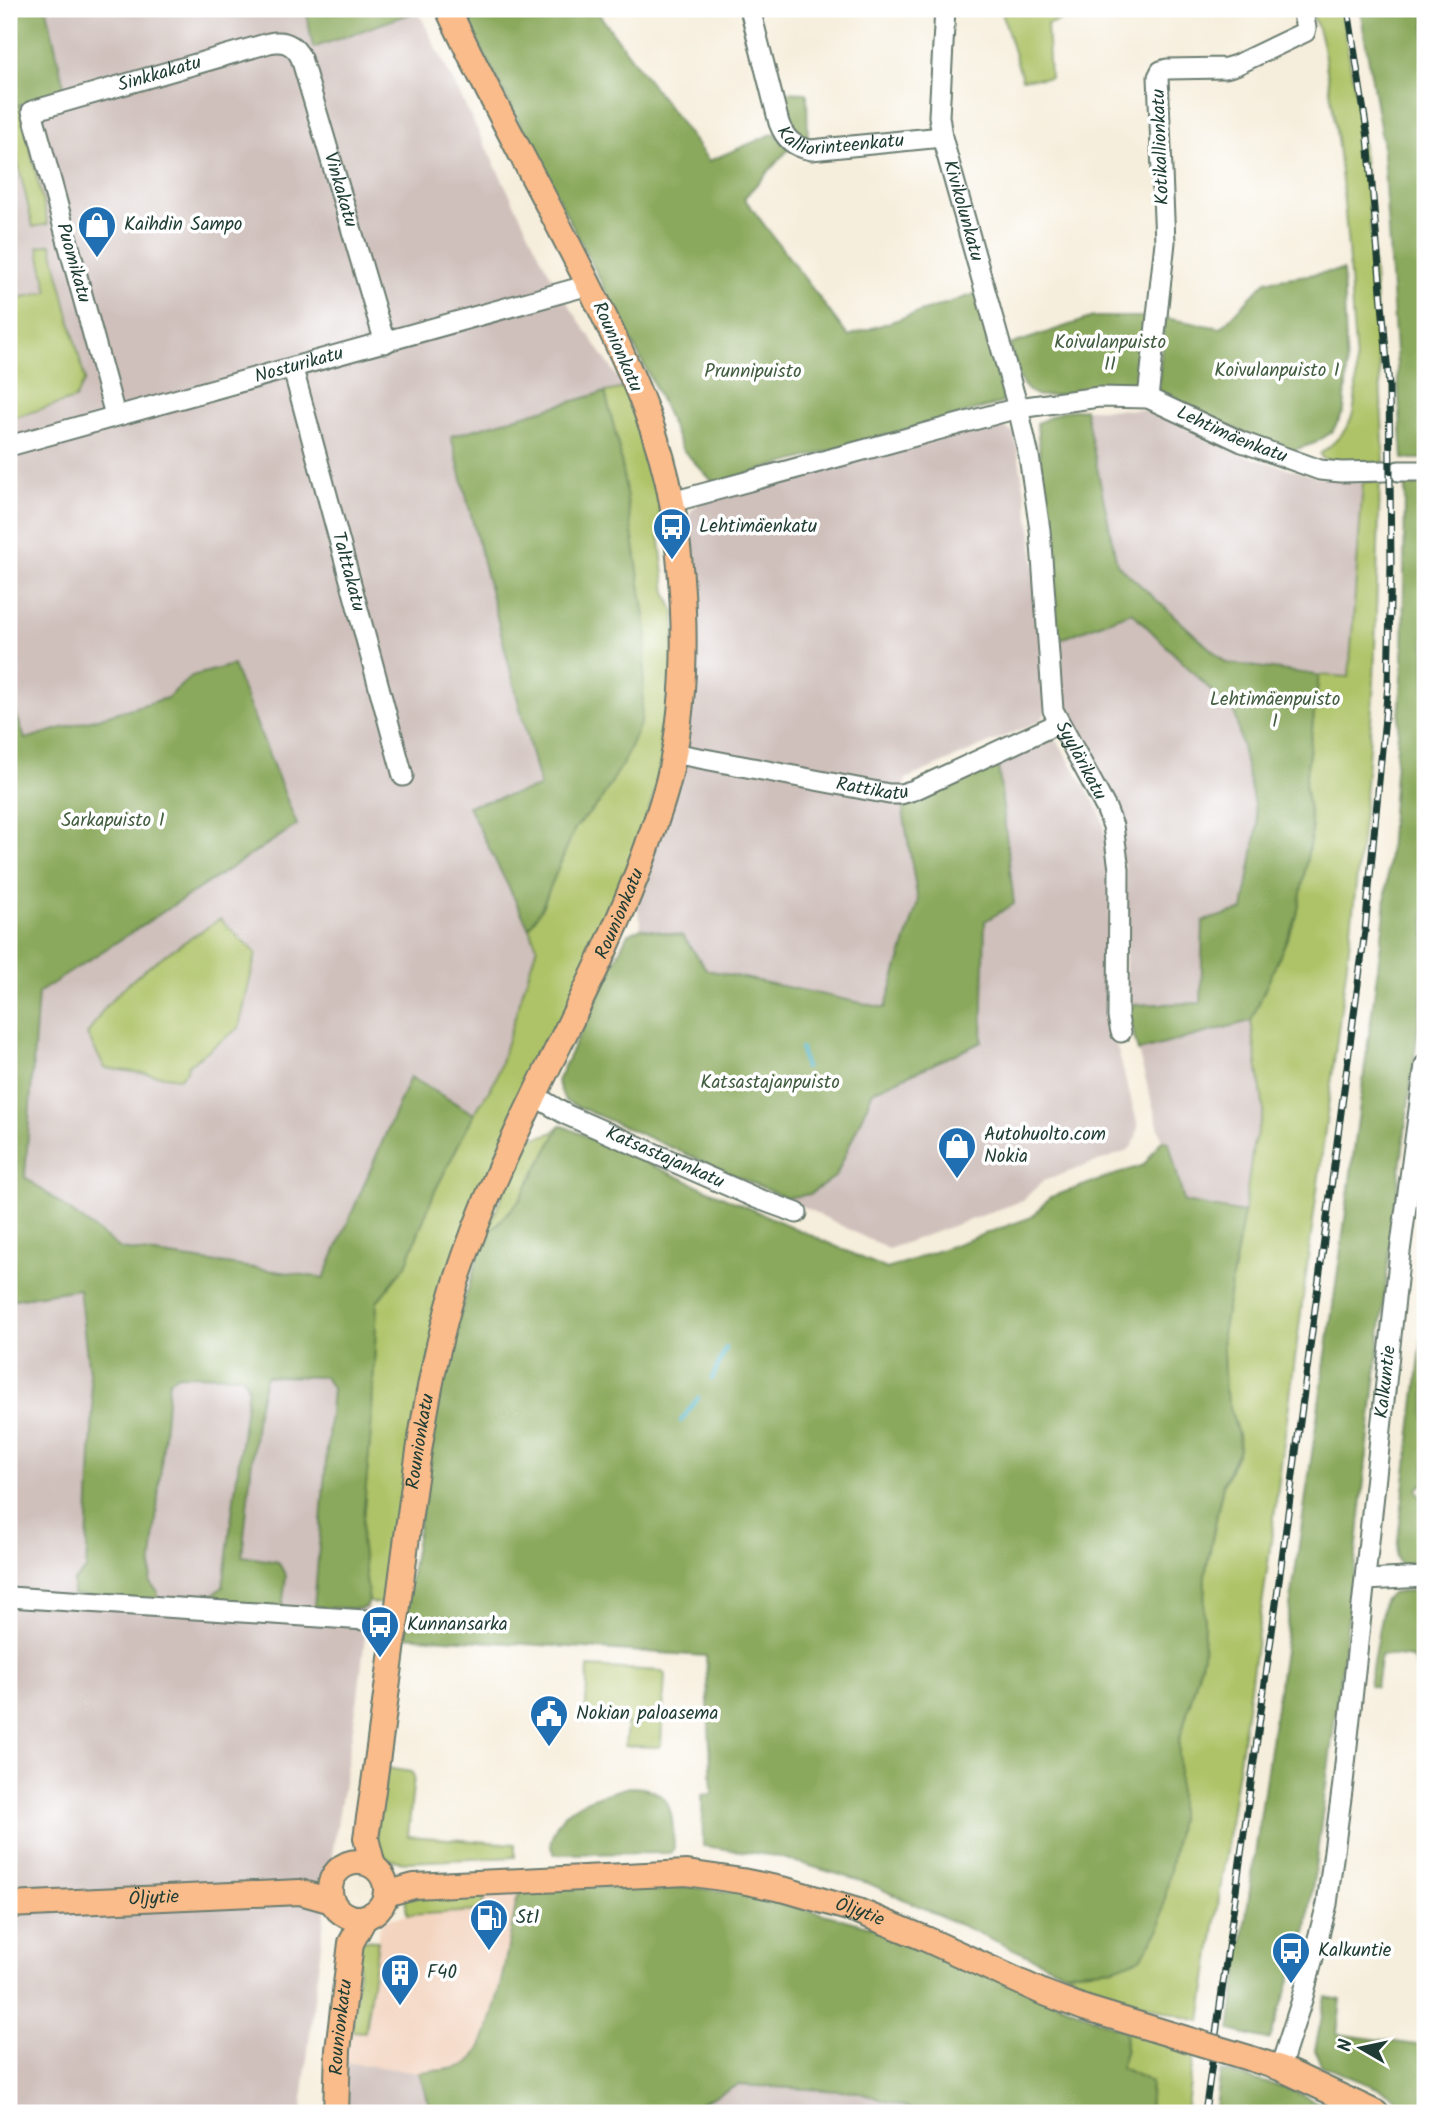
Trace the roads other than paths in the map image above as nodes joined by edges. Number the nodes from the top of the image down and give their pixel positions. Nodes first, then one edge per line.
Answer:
1 (448, 9) edge
2 (750, 9) edge
3 (945, 9) edge
4 (1302, 9) edge
5 (288, 43) joint
6 (32, 111) joint
7 (942, 137) junction
8 (589, 285) junction
9 (385, 343) junction
10 (293, 369) junction
11 (1147, 398) junction
12 (1018, 408) junction
13 (115, 415) junction
14 (9, 446) edge
15 (1425, 471) edge
16 (672, 502) junction
17 (1059, 723) junction
18 (673, 753) junction
19 (403, 776) dead end
20 (1121, 1032) dead end
21 (1425, 1065) edge
22 (535, 1096) junction
23 (797, 1213) dead end
24 (1425, 1577) edge
25 (1366, 1580) junction
26 (9, 1597) edge
27 (396, 1622) junction
28 (358, 1889) junction
29 (9, 1905) edge
30 (1280, 2068) junction
31 (336, 2113) edge
32 (1376, 2113) edge

1 - 8 main road, Rounionkatu
2 - 7 street, Kalliorinteenkatu
3 - 7 street, Kivikolunkatu
4 - 11 street, Kotikallionkatu
5 - 6 street, Sinkkakatu
5 - 9 street, Vinkakatu
6 - 13 street, Puomikatu
7 - 12 street, Kivikolunkatu
8 - 9 street, Nosturikatu
8 - 16 main road, Rounionkatu
9 - 10 street, Nosturikatu
10 - 13 street, Nosturikatu
10 - 19 street, Talttakatu
11 - 12 street, Lehtimäenkatu
11 - 15 street, Lehtimäenkatu
12 - 16 street, Lehtimäenkatu
12 - 17 street, Syylärikatu
13 - 14 street, Nosturikatu
16 - 18 main road, Rounionkatu
17 - 18 street, Rattikatu
17 - 20 street, Syylärikatu
18 - 22 main road, Rounionkatu
21 - 25 street, Kalkuntie
22 - 23 street, Katsastajankatu
22 - 27 main road, Rounionkatu
24 - 25 street
25 - 30 street, Kalkuntie
26 - 27 street
27 - 28 main road, Rounionkatu
28 - 29 main road, Öljytie
28 - 30 main road, Öljytie, bridge
28 - 31 main road, Rounionkatu
30 - 32 main road, Öljytie

